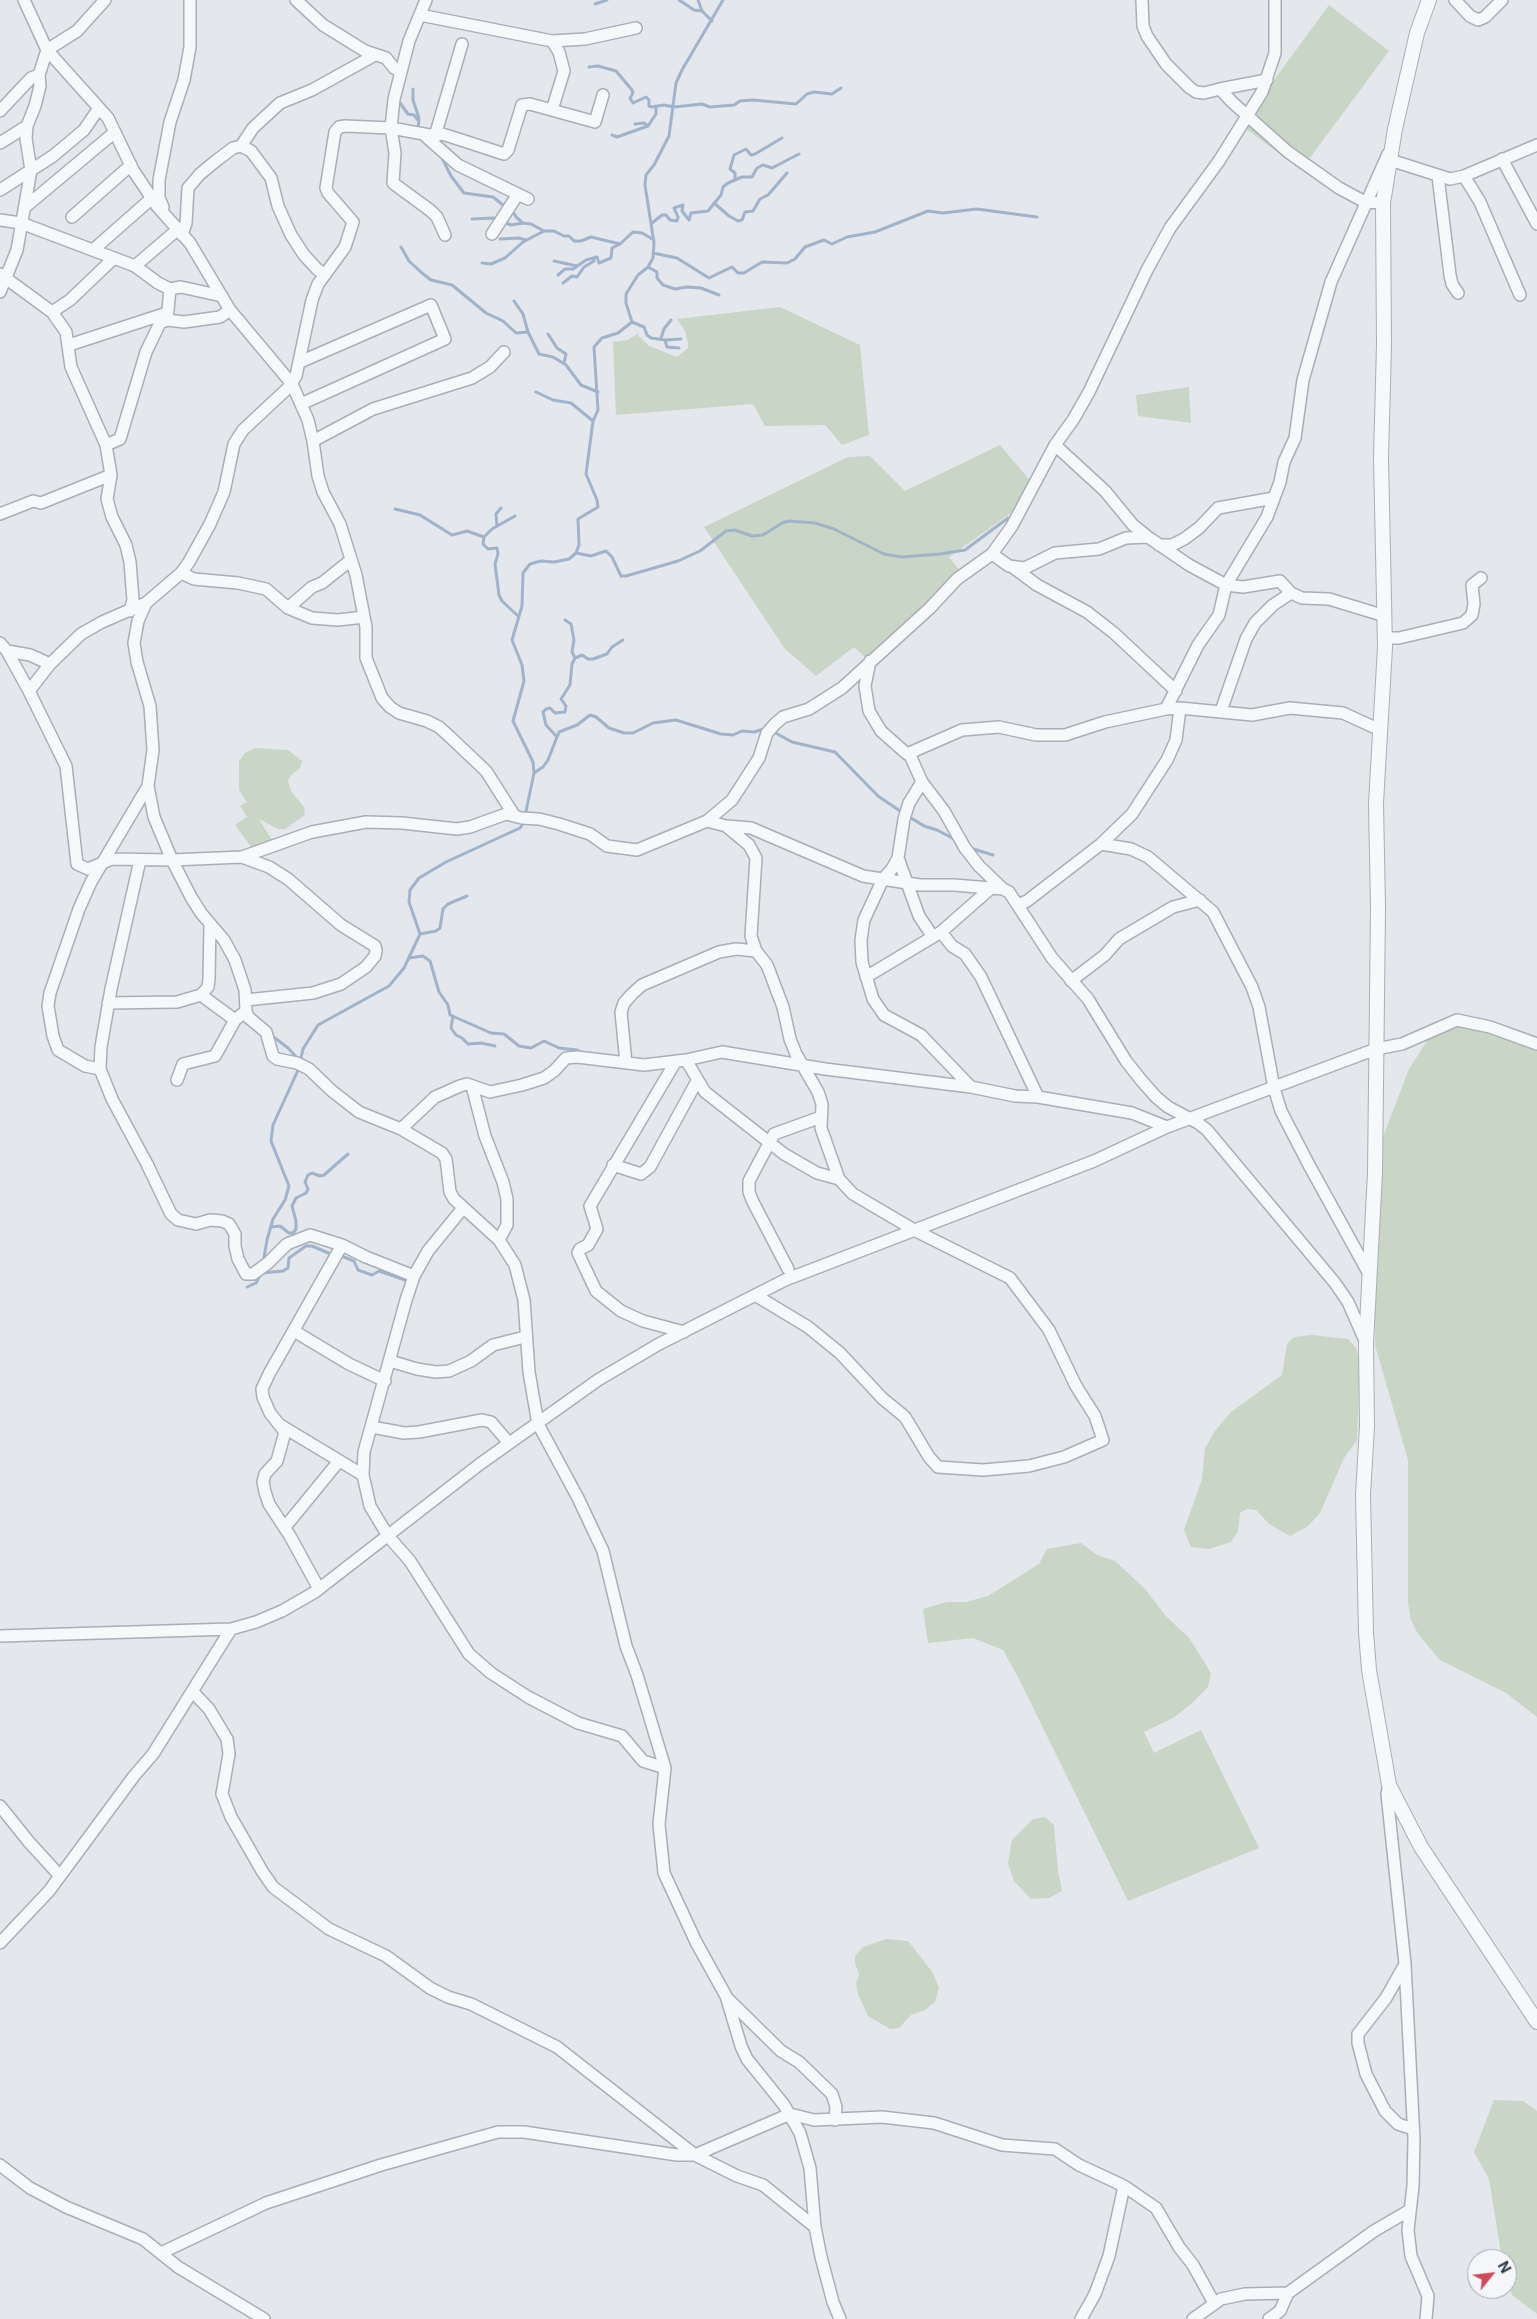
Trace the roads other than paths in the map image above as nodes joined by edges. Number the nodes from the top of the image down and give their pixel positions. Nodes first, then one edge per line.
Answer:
1 (24, 0) edge
2 (105, 0) edge
3 (190, 0) edge
4 (296, 0) edge
5 (426, 0) edge
6 (1142, 0) edge
7 (1275, 0) edge
8 (1429, 0) edge
9 (1455, 0) edge
10 (1502, 0) edge
11 (420, 15) junction
12 (636, 28) dead end
13 (552, 41) junction
14 (462, 44) dead end
15 (47, 50) junction
16 (375, 55) junction
17 (400, 72) junction
18 (39, 75) junction
19 (1267, 80) junction
20 (1220, 88) junction
21 (602, 95) dead end
22 (99, 108) junction
23 (552, 110) junction
24 (0, 111) edge
25 (1246, 114) junction
26 (27, 126) junction
27 (392, 128) junction
28 (115, 132) junction
29 (422, 133) junction
30 (435, 136) junction
31 (0, 143) edge
32 (1394, 143) junction
33 (1537, 145) edge
34 (241, 146) junction
35 (1502, 159) junction
36 (1390, 160) junction
37 (131, 165) junction
38 (31, 170) junction
39 (1438, 176) junction
40 (1464, 176) junction
41 (0, 190) edge
42 (152, 198) junction
43 (1365, 202) junction
44 (1383, 202) junction
45 (24, 208) junction
46 (72, 217) dead end
47 (0, 220) edge
48 (21, 223) junction
49 (1537, 224) edge
50 (180, 232) junction
51 (492, 234) dead end
52 (445, 235) dead end
53 (93, 250) junction
54 (114, 258) junction
55 (135, 266) junction
56 (325, 274) junction
57 (3, 276) edge
58 (170, 289) junction
59 (0, 292) edge
60 (1458, 292) dead end
61 (1520, 295) dead end
62 (222, 296) junction
63 (230, 310) junction
64 (52, 312) junction
65 (167, 316) junction
66 (69, 345) junction
67 (504, 352) dead end
68 (300, 362) junction
69 (292, 384) junction
70 (301, 404) junction
71 (314, 441) junction
72 (106, 444) junction
73 (1054, 445) junction
74 (111, 474) junction
75 (1274, 498) junction
76 (0, 514) edge
77 (1148, 537) junction
78 (1159, 545) junction
79 (992, 554) junction
80 (351, 560) junction
81 (1014, 568) junction
82 (181, 574) junction
83 (1481, 578) dead end
84 (1226, 585) junction
85 (1291, 593) junction
86 (146, 603) junction
87 (288, 608) junction
88 (130, 611) junction
89 (1385, 616) junction
90 (364, 618) junction
91 (1385, 638) junction
92 (4, 647) edge
93 (870, 661) junction
94 (50, 664) junction
95 (29, 691) junction
96 (1176, 691) junction
97 (1180, 708) junction
98 (1166, 709) junction
99 (1221, 711) junction
100 (1380, 730) junction
101 (910, 755) junction
102 (922, 782) junction
103 (148, 786) junction
104 (514, 815) junction
105 (707, 821) junction
106 (726, 826) junction
107 (1101, 844) junction
108 (242, 857) junction
109 (898, 858) junction
110 (140, 860) junction
111 (172, 860) junction
112 (104, 861) junction
113 (882, 880) junction
114 (908, 884) junction
115 (990, 889) junction
116 (1003, 889) junction
117 (1200, 900) junction
118 (1018, 905) junction
119 (210, 924) junction
120 (937, 934) junction
121 (756, 951) junction
122 (866, 977) junction
123 (1071, 982) junction
124 (201, 995) junction
125 (108, 1003) junction
126 (246, 1006) junction
127 (235, 1020) junction
128 (1537, 1044) edge
129 (1376, 1049) junction
130 (681, 1060) junction
131 (626, 1063) junction
132 (802, 1065) junction
133 (100, 1068) junction
134 (177, 1080) dead end
135 (697, 1081) junction
136 (472, 1086) junction
137 (971, 1087) junction
138 (1274, 1088) junction
139 (1038, 1097) junction
140 (821, 1117) junction
141 (1188, 1119) junction
142 (1167, 1128) junction
143 (401, 1129) junction
144 (769, 1143) junction
145 (612, 1166) junction
146 (839, 1179) junction
147 (463, 1208) junction
148 (916, 1232) junction
149 (499, 1240) junction
150 (342, 1245) junction
151 (788, 1269) dead end
152 (1368, 1272) junction
153 (414, 1276) junction
154 (755, 1295) junction
155 (294, 1331) junction
156 (684, 1332) junction
157 (525, 1337) junction
158 (1366, 1343) junction
159 (390, 1361) junction
160 (385, 1381) junction
161 (279, 1424) junction
162 (538, 1424) junction
163 (372, 1427) junction
164 (508, 1443) junction
165 (339, 1461) junction
166 (363, 1475) junction
167 (285, 1527) junction
168 (388, 1536) junction
169 (319, 1589) junction
170 (231, 1630) junction
171 (0, 1636) edge
172 (192, 1692) junction
173 (665, 1768) junction
174 (1388, 1785) junction
175 (0, 1806) edge
176 (60, 1876) junction
177 (0, 1943) edge
178 (1405, 1964) junction
179 (726, 1996) junction
180 (1537, 2022) edge
181 (790, 2114) junction
182 (835, 2120) junction
183 (1413, 2129) junction
184 (695, 2155) junction
185 (0, 2165) edge
186 (1124, 2186) junction
187 (1410, 2210) junction
188 (815, 2227) junction
189 (161, 2253) junction
190 (1288, 2294) junction
191 (1214, 2303) junction
192 (264, 2319) edge
193 (840, 2319) edge
194 (1081, 2319) edge
195 (1193, 2319) edge
196 (1269, 2319) edge
197 (1426, 2319) edge

1 - 15 street
2 - 15 street
3 - 50 street
4 - 16 street
5 - 11 street
6 - 20 street
7 - 19 street
8 - 32 street
9 - 10 street
11 - 13 street
11 - 17 street
12 - 13 street
13 - 23 street
14 - 30 street
15 - 18 street
15 - 22 street
16 - 17 street
16 - 34 street
17 - 27 street
18 - 24 street
18 - 26 street
19 - 20 street
19 - 25 street
20 - 25 street
21 - 23 street
22 - 28 street
22 - 38 street
23 - 30 street
25 - 43 street
25 - 73 street
26 - 31 street
26 - 38 street
27 - 29 street
27 - 52 street
27 - 56 street
28 - 37 street
28 - 45 street
29 - 30 street
29 - 51 street
32 - 36 street
32 - 43 street
33 - 35 street
34 - 50 street
34 - 56 street
35 - 40 street
35 - 49 street
36 - 39 street
36 - 44 street
37 - 42 street
37 - 46 street
38 - 41 street
38 - 45 street
39 - 40 street
39 - 60 street
40 - 61 street
42 - 50 street
42 - 53 street
43 - 44 street
43 - 75 street
44 - 89 street
45 - 48 street
47 - 48 street
48 - 53 street
48 - 57 street
50 - 55 street
50 - 62 street
53 - 54 street
54 - 55 street
54 - 64 street
55 - 58 street
56 - 68 street
57 - 59 street
57 - 64 street
58 - 62 street
58 - 65 street
62 - 63 street
63 - 65 street
63 - 69 street
64 - 66 street
65 - 66 street
65 - 72 street
66 - 72 street
67 - 71 street
68 - 69 street
68 - 70 street
69 - 70 street
69 - 82 street
70 - 71 street
71 - 80 street
72 - 74 street
73 - 77 street
73 - 79 street
74 - 76 street
74 - 88 street
75 - 78 street
75 - 84 street
77 - 78 street
77 - 81 street
78 - 84 street
79 - 81 street
79 - 93 street
80 - 87 street
80 - 90 street
81 - 96 street
82 - 86 street
82 - 87 street
83 - 91 street
84 - 85 street
84 - 96 street
85 - 89 street
85 - 99 street
86 - 88 street
86 - 103 street
87 - 90 street
88 - 94 street
89 - 91 street
90 - 104 street
91 - 100 street
92 - 94 street
92 - 95 street
93 - 101 street
93 - 105 street
94 - 95 street
95 - 112 street
96 - 98 street
97 - 98 street
97 - 99 street
97 - 107 street
98 - 101 street
99 - 100 street
100 - 129 street
101 - 102 street
102 - 109 street
102 - 116 street
103 - 111 street
103 - 112 street
104 - 105 street
104 - 108 street
105 - 106 street
106 - 113 street
106 - 121 street
107 - 117 street
107 - 118 street
108 - 111 street
108 - 126 street
109 - 113 street
109 - 114 street
110 - 111 street
110 - 112 street
110 - 125 street
111 - 119 street
112 - 133 street
113 - 114 street
113 - 122 street
114 - 115 street
114 - 120 street
115 - 116 street
115 - 120 street
116 - 118 street
117 - 123 street
117 - 138 street
118 - 123 street
119 - 124 street
119 - 126 street
120 - 122 street
120 - 139 street
121 - 131 street
121 - 132 street
122 - 137 street
123 - 141 street
124 - 125 street
124 - 127 street
125 - 133 street
126 - 127 street
126 - 143 street
127 - 134 street
128 - 129 street
129 - 138 street
129 - 152 street
130 - 131 street
130 - 132 street
130 - 135 street
130 - 145 street
131 - 136 street
132 - 137 street
132 - 140 street
133 - 150 street
135 - 144 street
135 - 145 street
136 - 143 street
136 - 149 street
137 - 139 street
138 - 141 street
138 - 152 street
139 - 142 street
140 - 144 street
140 - 146 street
141 - 142 street
141 - 158 street
142 - 148 street
143 - 147 street
144 - 146 street
144 - 151 street
145 - 156 street
146 - 148 street
147 - 149 street
147 - 153 street
148 - 154 street
148 - 154 street
149 - 157 street
150 - 153 street
150 - 155 street
152 - 158 street
153 - 159 street
154 - 156 street
155 - 160 street
155 - 161 street
156 - 162 street
157 - 159 street
157 - 162 street
158 - 174 street
159 - 160 street
160 - 163 street
161 - 165 street
161 - 167 street
162 - 164 street
162 - 173 street
163 - 164 street
163 - 166 street
164 - 168 street
165 - 166 street
165 - 167 street
166 - 168 street
167 - 169 street
168 - 169 street
168 - 173 street
169 - 170 street
170 - 171 street
170 - 172 street
172 - 176 street
172 - 184 street
173 - 179 street
174 - 178 street
174 - 180 street
175 - 176 street
176 - 177 street
178 - 183 street
178 - 183 street
179 - 181 street
179 - 182 street
181 - 182 street
181 - 184 street
181 - 188 street
182 - 186 street
183 - 187 street
184 - 188 street
184 - 189 street
185 - 189 street
186 - 191 street
186 - 194 street
187 - 190 street
187 - 197 street
188 - 193 street
189 - 192 street
190 - 191 street
190 - 196 street
191 - 195 street

